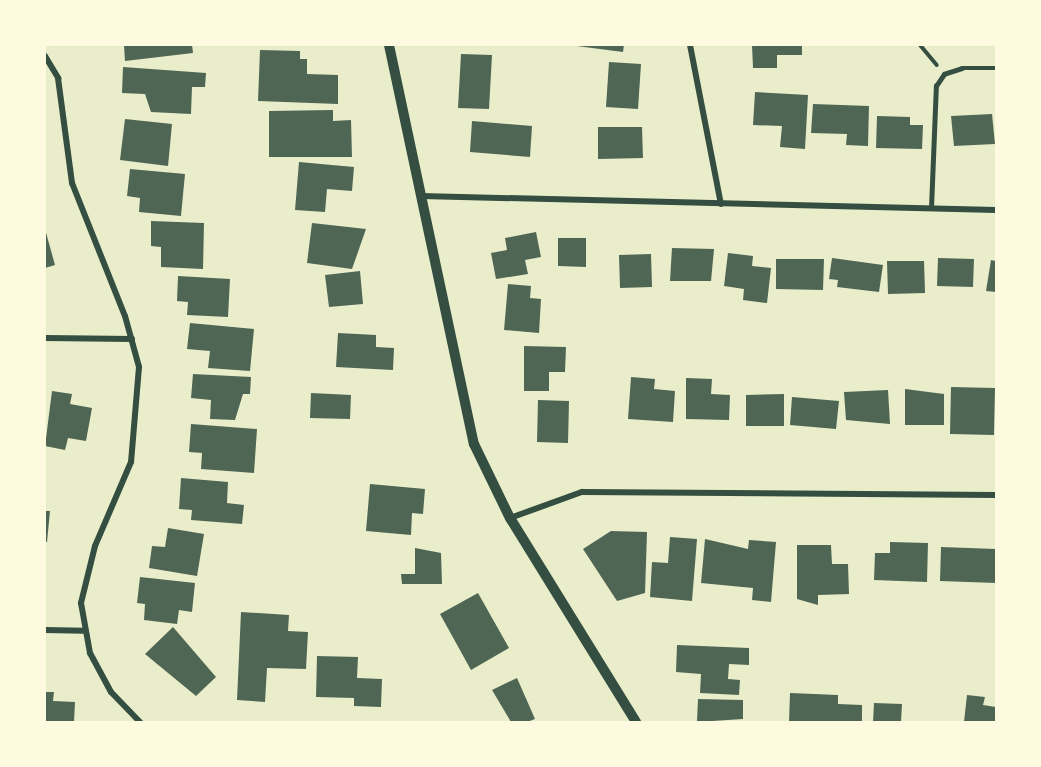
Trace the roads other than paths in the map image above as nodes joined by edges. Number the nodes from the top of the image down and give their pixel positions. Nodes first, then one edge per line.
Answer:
1 (389, 45) edge
2 (690, 45) edge
3 (45, 56) edge
4 (996, 68) edge
5 (420, 196) junction
6 (721, 204) junction
7 (931, 208) junction
8 (996, 210) edge
9 (45, 338) edge
10 (132, 339) junction
11 (996, 495) edge
12 (510, 518) junction
13 (45, 630) edge
14 (84, 631) junction
15 (140, 722) edge
16 (636, 722) edge

1 - 5 street
2 - 6 street
3 - 10 street
4 - 7 lane
5 - 6 street
5 - 12 street
6 - 7 street
7 - 8 street
9 - 10 street
10 - 14 street
11 - 12 street
12 - 16 street
13 - 14 street
14 - 15 street

